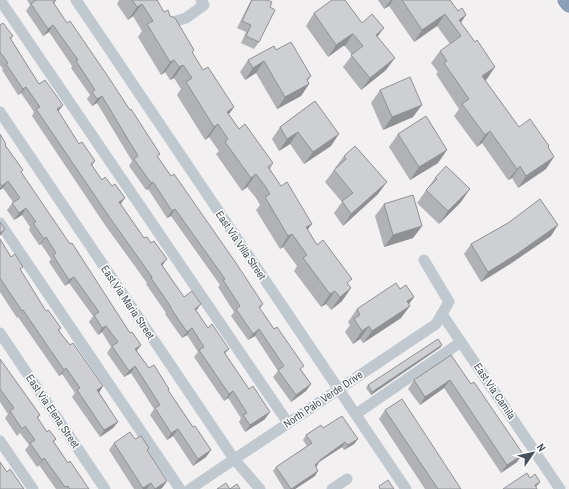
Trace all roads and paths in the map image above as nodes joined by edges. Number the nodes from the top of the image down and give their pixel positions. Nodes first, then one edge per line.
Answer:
1 (0, 0) edge
2 (76, 0) edge
3 (566, 0) edge
4 (202, 2) edge
5 (569, 4) edge
6 (166, 24) edge
7 (0, 112) edge
8 (0, 223) edge
9 (424, 260) dead end
10 (442, 314) junction
11 (0, 333) edge
12 (461, 342) junction
13 (338, 389) junction
14 (356, 414) junction
15 (288, 423) junction
16 (0, 441) edge
17 (234, 459) junction
18 (347, 479) dead end
19 (33, 489) edge
20 (105, 489) edge
21 (180, 489) edge
22 (190, 489) edge
23 (260, 489) edge
24 (332, 489) edge
25 (406, 489) edge
26 (560, 489) edge

1 - 15 street
2 - 13 street, East Via Villa Street
3 - 5 highway
4 - 6 street
7 - 17 street, East Via Maria Street
8 - 21 street
9 - 10 street, North Palo Verde Drive
10 - 12 street, East Via Camila
10 - 13 street, North Palo Verde Drive
11 - 20 street, East Via Elena Street
12 - 14 street
12 - 26 street, East Via Camila
13 - 14 street, East Via Villa Street
13 - 15 street, North Palo Verde Drive
14 - 25 street, East Via Villa Street
15 - 17 street, North Palo Verde Drive
16 - 19 street
17 - 22 street, North Palo Verde Drive
17 - 23 street, East Via Maria Street
18 - 24 street

